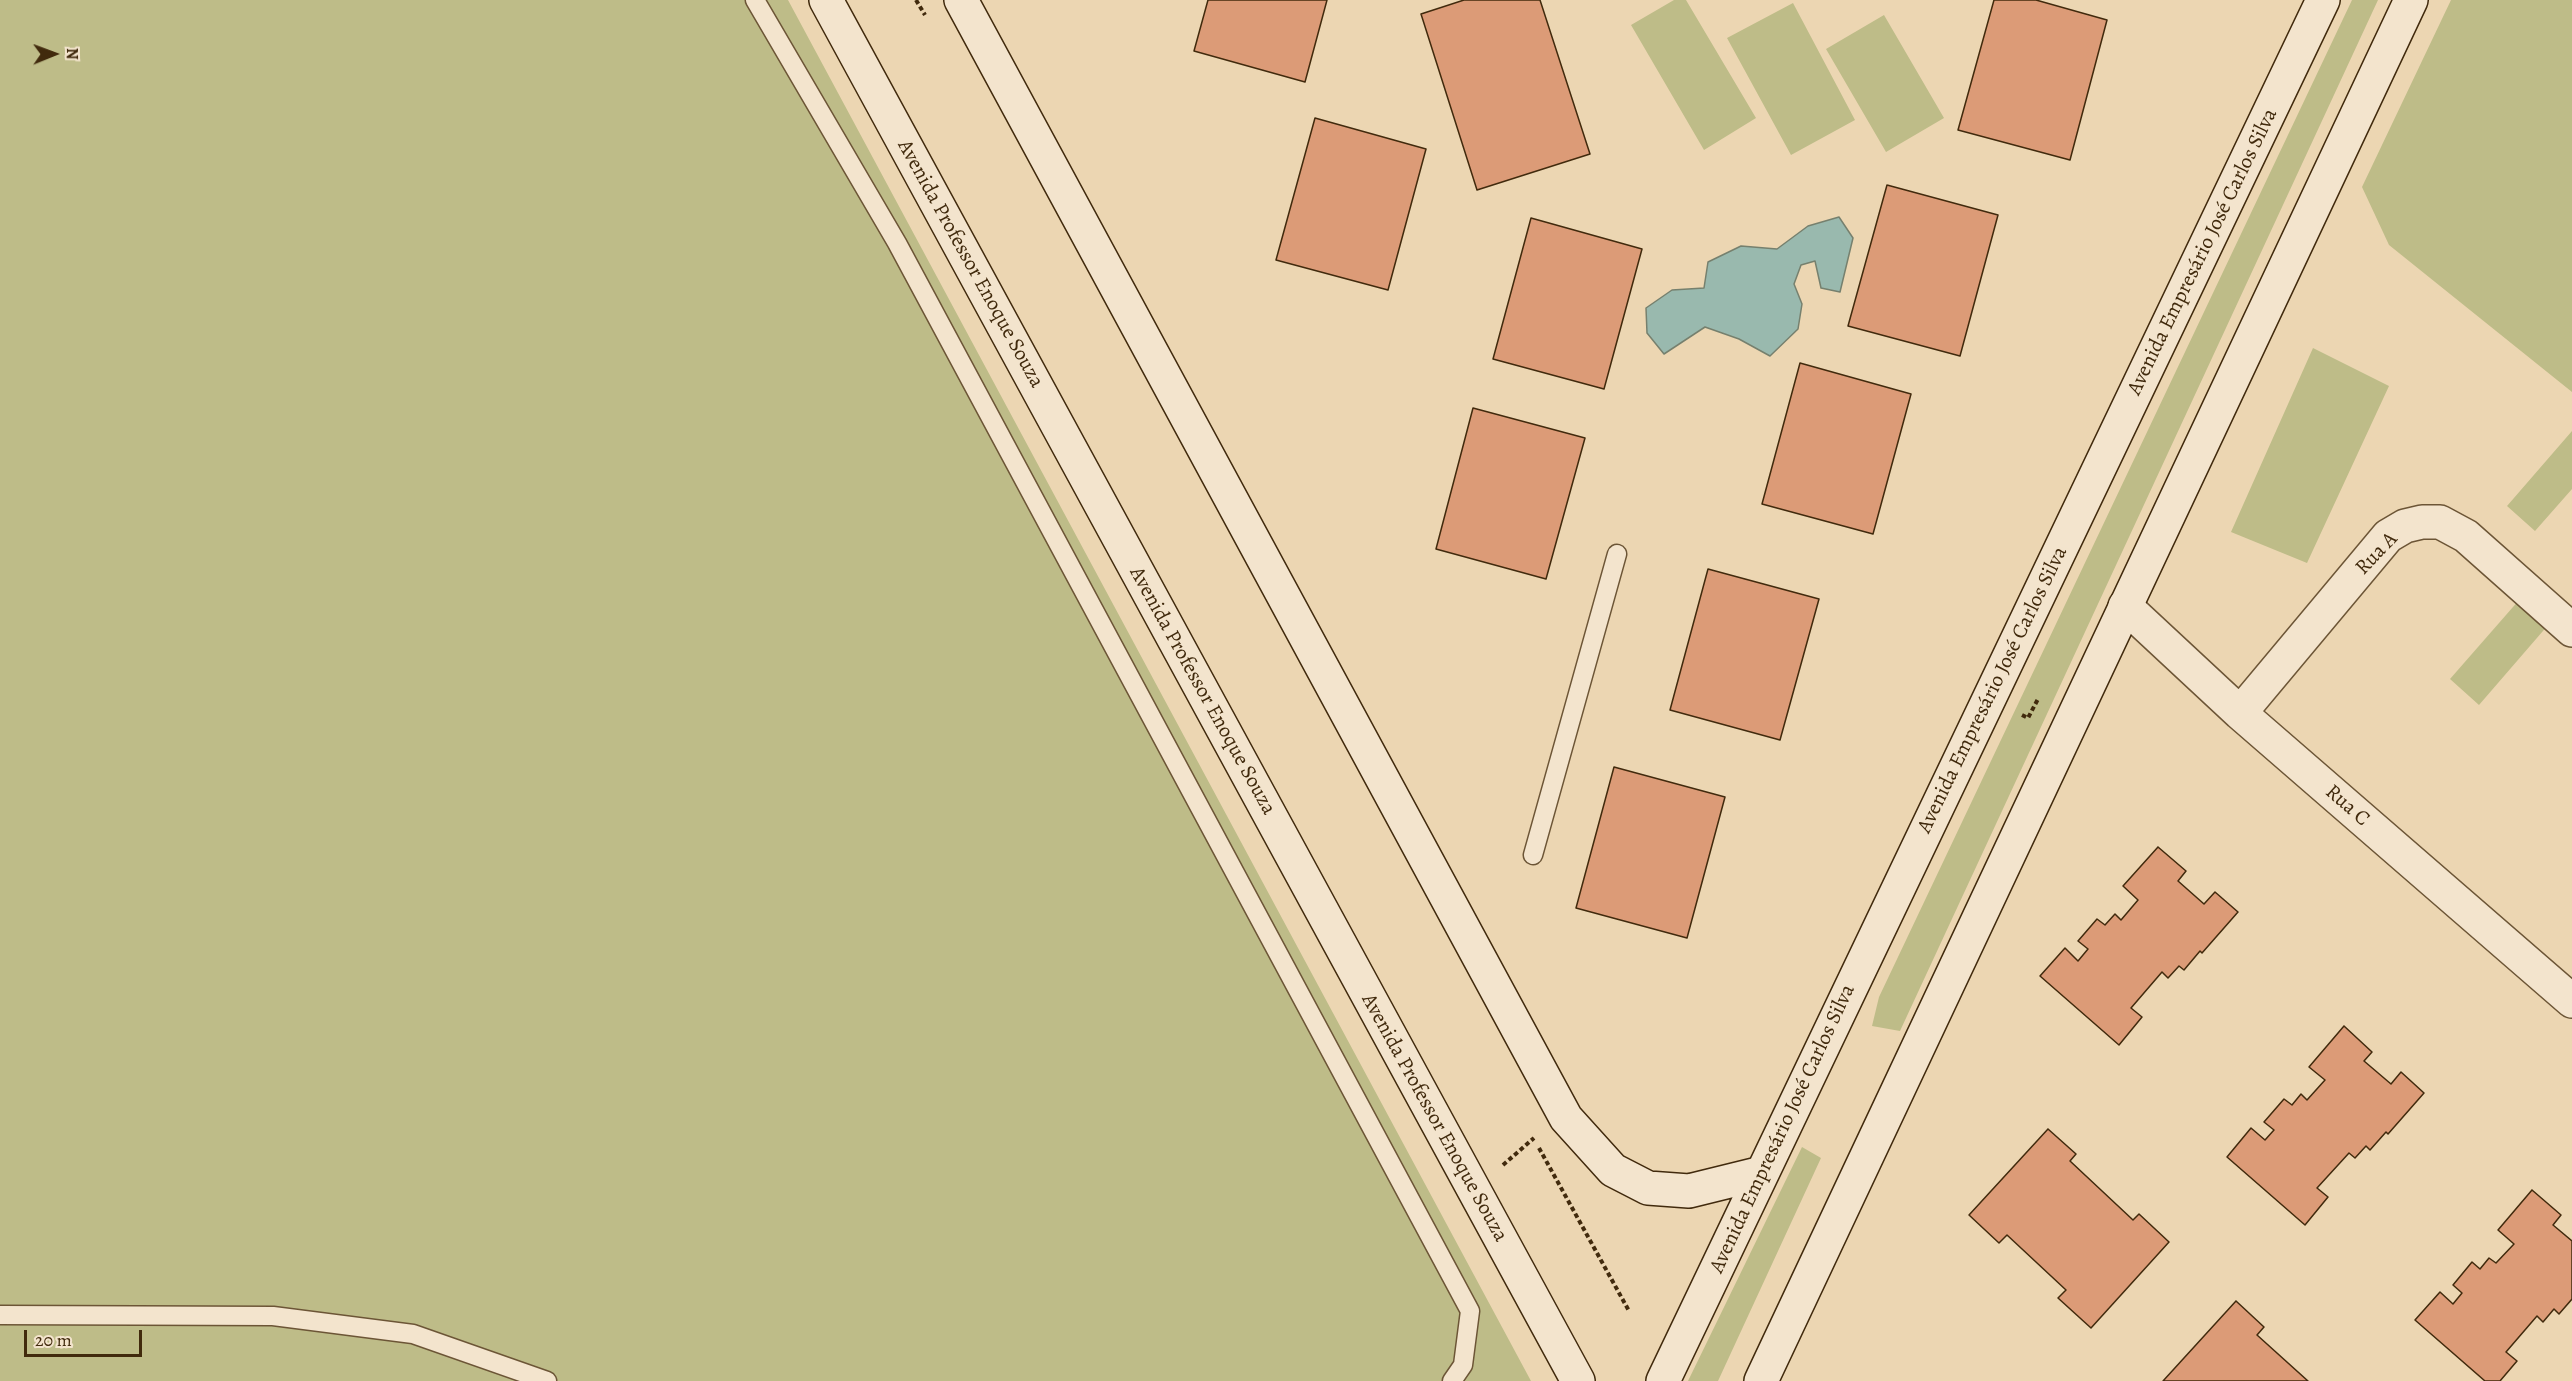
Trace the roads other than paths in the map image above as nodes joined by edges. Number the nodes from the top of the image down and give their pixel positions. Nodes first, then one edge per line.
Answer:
1 (755, 0) edge
2 (826, 0) edge
3 (961, 0) edge
4 (2323, 0) edge
5 (2411, 0) edge
6 (1617, 555) dead end
7 (2125, 606) junction
8 (2572, 630) edge
9 (2240, 713) junction
10 (1533, 855) dead end
11 (2572, 1001) edge
12 (1762, 1173) junction
13 (0, 1315) edge
14 (1779, 1344) junction
15 (547, 1381) edge
16 (1452, 1381) edge
17 (1578, 1381) edge
18 (1663, 1381) edge
19 (1761, 1381) edge
20 (1778, 1381) edge

1 - 16 lane
2 - 17 main road, Avenida Professor Enoque Souza
3 - 12 main road
4 - 12 main road, Avenida Empresário José Carlos Silva
5 - 7 main road
6 - 10 lane
7 - 9 main road, Rua C
7 - 14 main road
8 - 9 main road, Rua A
9 - 11 main road, Rua C
12 - 18 main road, Avenida Empresário José Carlos Silva
13 - 15 lane
14 - 19 main road
14 - 20 main road

